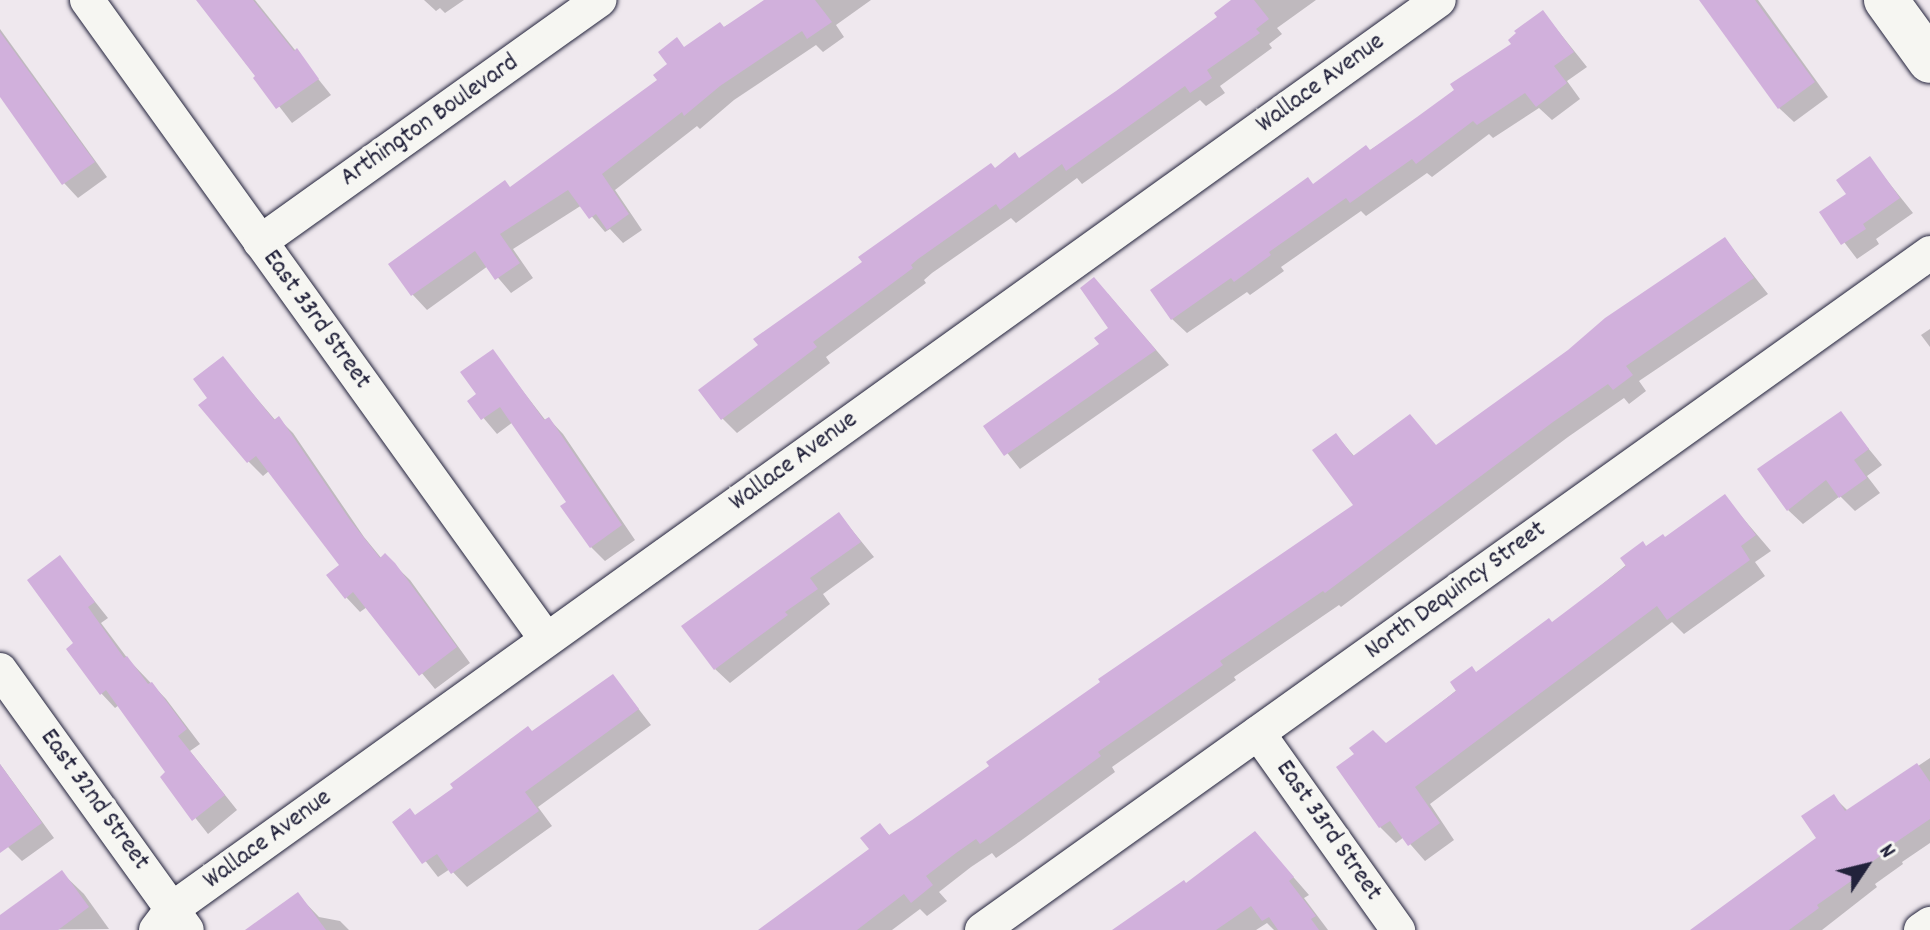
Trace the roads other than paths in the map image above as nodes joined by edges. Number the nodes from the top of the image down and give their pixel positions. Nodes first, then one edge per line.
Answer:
1 (87, 0) edge
2 (599, 0) edge
3 (1439, 0) edge
4 (1886, 0) edge
5 (1930, 61) edge
6 (260, 242) junction
7 (1930, 253) edge
8 (546, 639) junction
9 (0, 670) edge
10 (1258, 733) junction
11 (172, 923) edge
12 (1930, 924) edge
13 (982, 930) edge
14 (1398, 930) edge
15 (1921, 930) edge

1 - 6 street, East 33rd Street
2 - 6 street, Arthington Boulevard
3 - 8 street, Wallace Avenue
4 - 5 main road
6 - 8 street, East 33rd Street
7 - 10 street, North Dequincy Street
8 - 11 street, Wallace Avenue
9 - 11 street, East 32nd Street
10 - 13 street, North Dequincy Street
10 - 14 street, East 33rd Street
12 - 15 street

